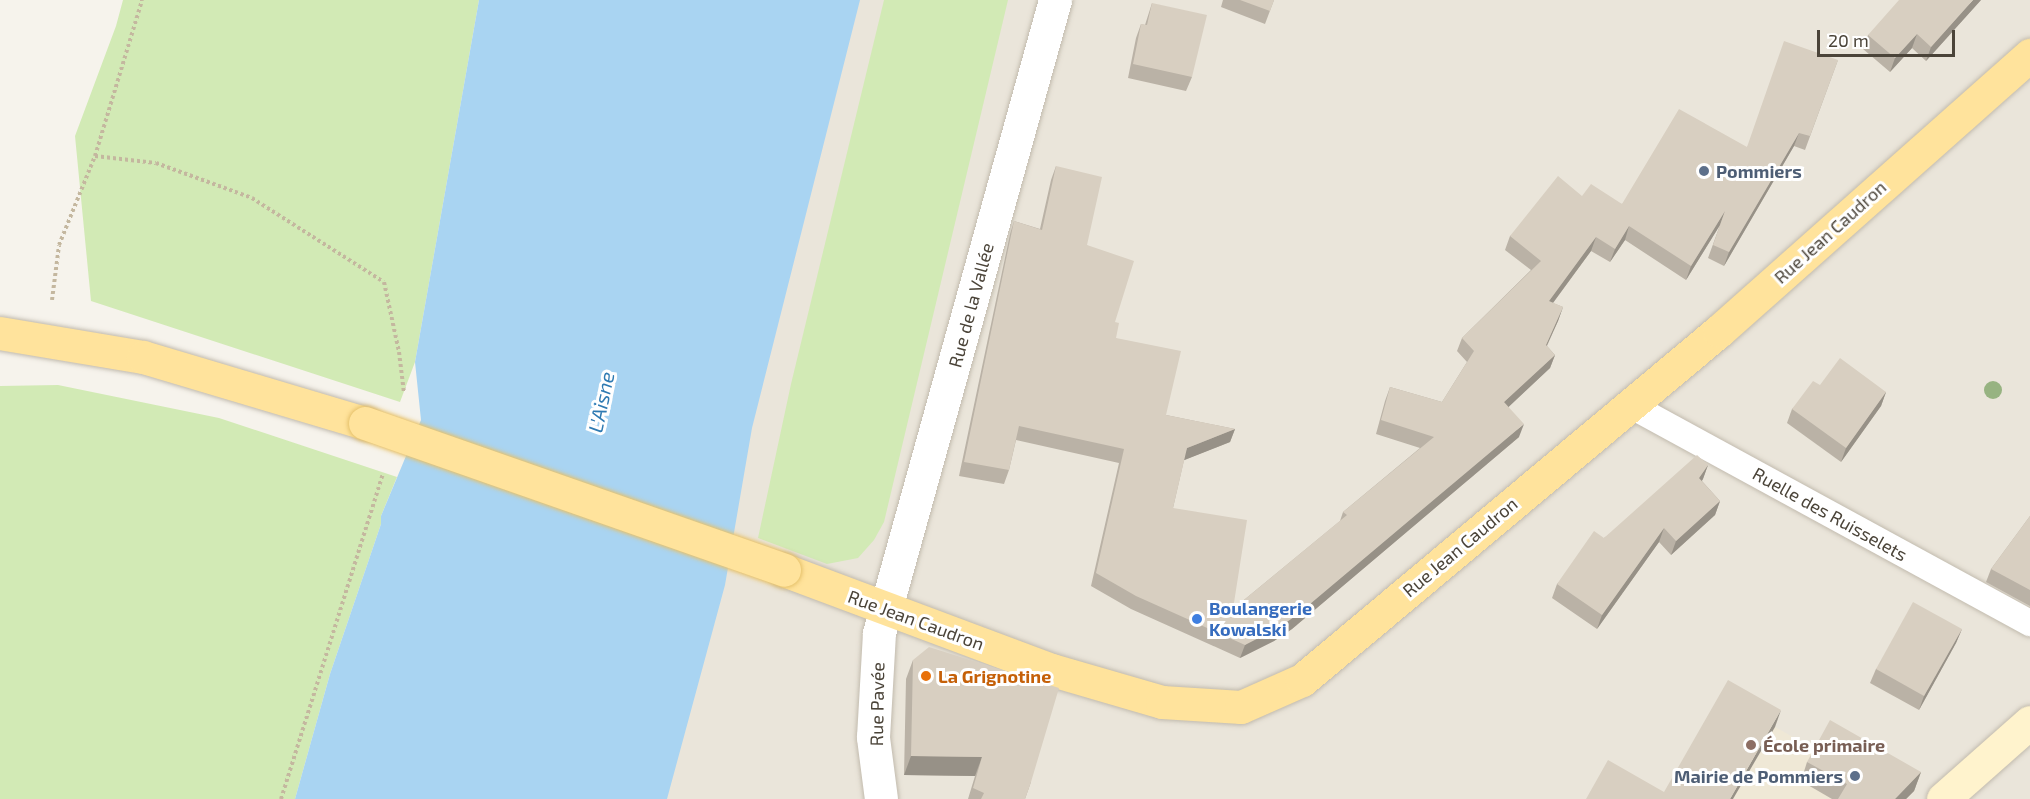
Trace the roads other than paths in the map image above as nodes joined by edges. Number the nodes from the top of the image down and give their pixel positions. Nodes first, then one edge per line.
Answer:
1 (1055, 0) edge
2 (2030, 56) edge
3 (0, 333) edge
4 (1630, 405) junction
5 (885, 610) junction
6 (2030, 623) edge
7 (2030, 722) edge
8 (881, 799) edge
9 (1943, 799) edge

1 - 5 street, Rue de la Vallée
2 - 4 main road, Rue Jean Caudron
3 - 5 main road, Rue Jean Caudron, bridge
4 - 5 main road, Rue Jean Caudron
4 - 6 lane, Ruelle des Ruisselets
5 - 8 street, Rue Pavée
7 - 9 main road

